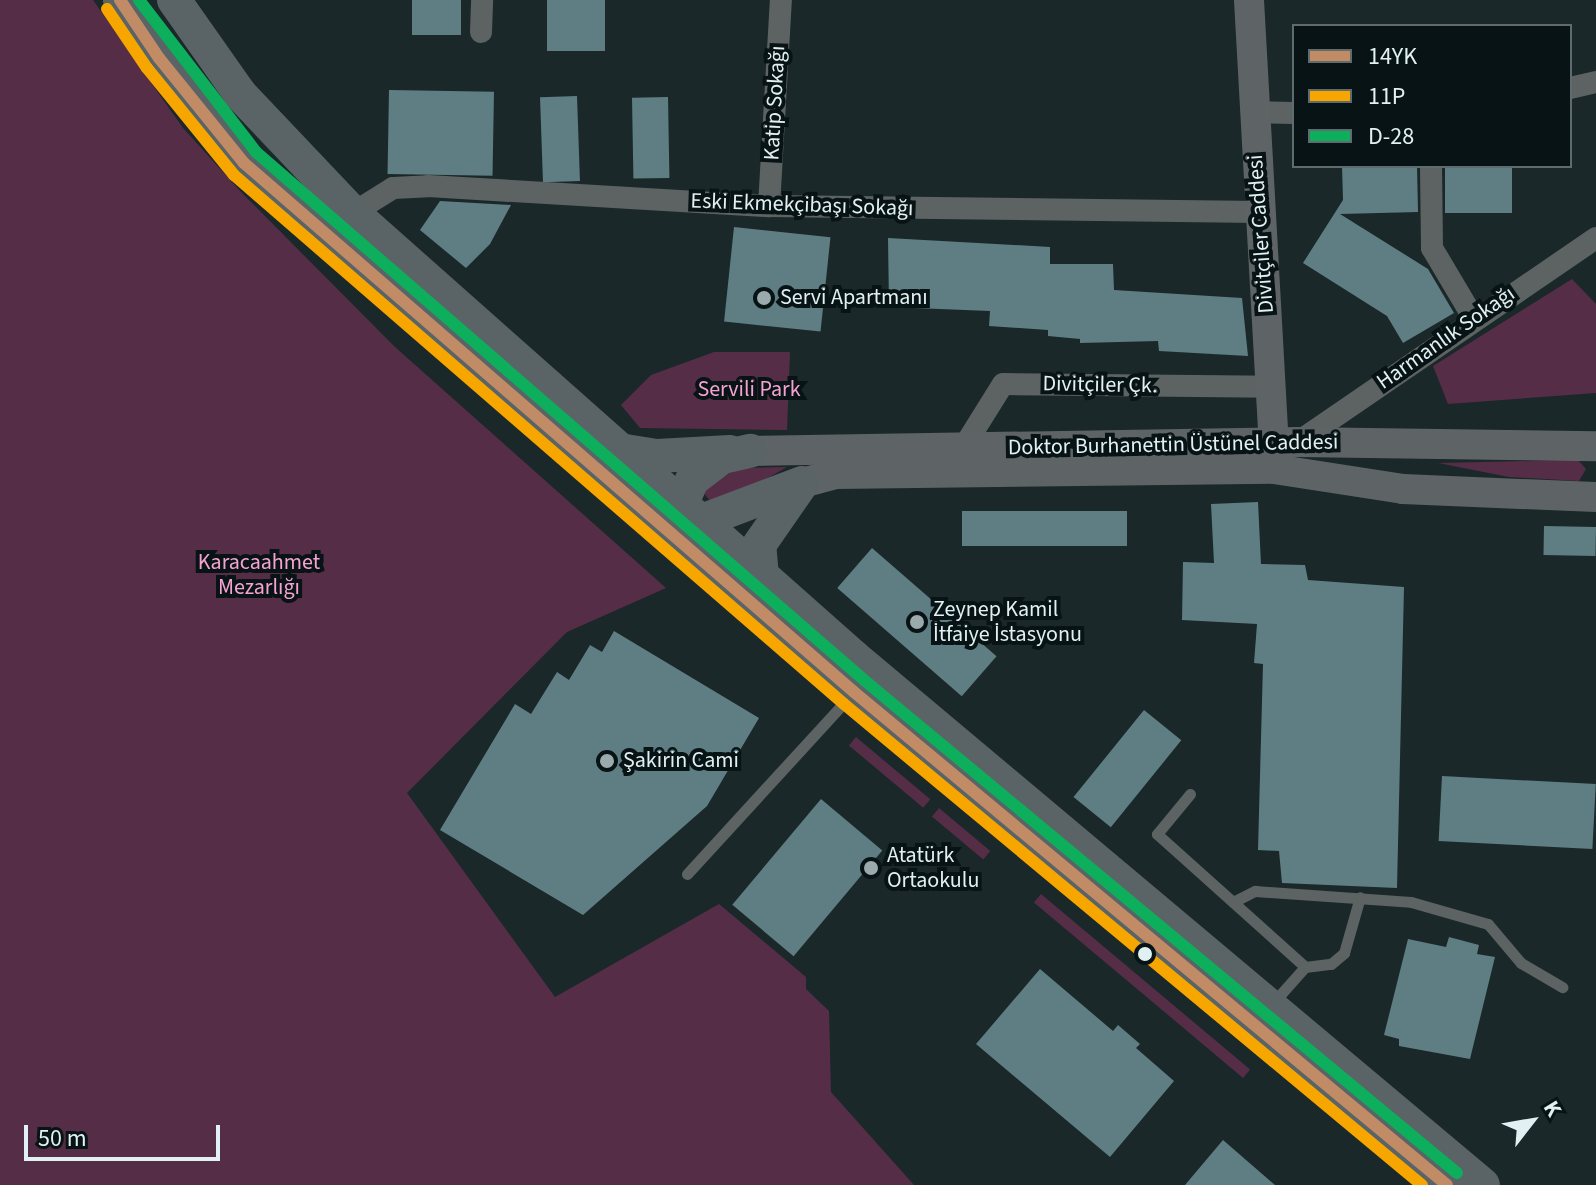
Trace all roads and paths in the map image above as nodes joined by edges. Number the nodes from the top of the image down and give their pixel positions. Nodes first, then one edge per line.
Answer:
1 (120, 0) edge
2 (174, 0) edge
3 (482, 0) edge
4 (781, 0) edge
5 (1249, 0) edge
6 (481, 32) dead end
7 (1596, 82) edge
8 (1572, 88) edge
9 (1253, 112) junction
10 (1292, 113) edge
11 (1431, 168) edge
12 (769, 206) junction
13 (1259, 212) junction
14 (353, 213) junction
15 (1596, 238) edge
16 (1473, 317) junction
17 (1272, 387) junction
18 (1596, 446) edge
19 (963, 448) junction
20 (619, 450) junction
21 (750, 451) junction
22 (1283, 452) junction
23 (802, 483) junction
24 (1596, 497) edge
25 (683, 521) junction
26 (762, 577) junction
27 (842, 647) junction
28 (896, 691) junction
29 (854, 692) junction
30 (1190, 794) dead end
31 (687, 874) dead end
32 (1360, 897) junction
33 (1233, 902) junction
34 (1305, 967) junction
35 (1562, 987) dead end
36 (1272, 1004) junction
37 (1447, 1185) edge
38 (1483, 1185) edge

1 - 25 main road
2 - 14 main road
3 - 6 street
4 - 12 street, Katip Sokağı
5 - 9 street, Divitçiler Caddesi
7 - 8 street
9 - 10 street
9 - 13 street, Divitçiler Caddesi
11 - 16 street
12 - 13 street, Eski Ekmekçibaşı Sokağı
12 - 14 street, Eski Ekmekçibaşı Sokağı
13 - 17 street, Divitçiler Caddesi
14 - 20 main road
15 - 16 street, Harmanlık Sokağı
16 - 22 street, Harmanlık Sokağı
17 - 19 street, Divitçiler Çk.
17 - 22 street, Divitçiler Caddesi
18 - 22 street, Doktor Burhanettin Üstünel Caddesi
19 - 21 street, Doktor Burhanettin Üstünel Caddesi
19 - 22 street, Doktor Burhanettin Üstünel Caddesi
20 - 21 main road
20 - 25 main road
21 - 25 main road
22 - 23 street, Doktor Burhanettin Üstünel Caddesi
22 - 24 street, Doktor Burhanettin Üstünel Caddesi
23 - 25 main road
23 - 26 main road
25 - 26 main road
25 - 29 main road
26 - 27 main road
27 - 28 main road
27 - 29 main road
28 - 29 main road
28 - 36 main road
29 - 31 lane
29 - 37 main road
30 - 33 lane
32 - 33 lane
32 - 34 lane
32 - 35 lane
33 - 34 lane
34 - 36 lane
36 - 38 main road

